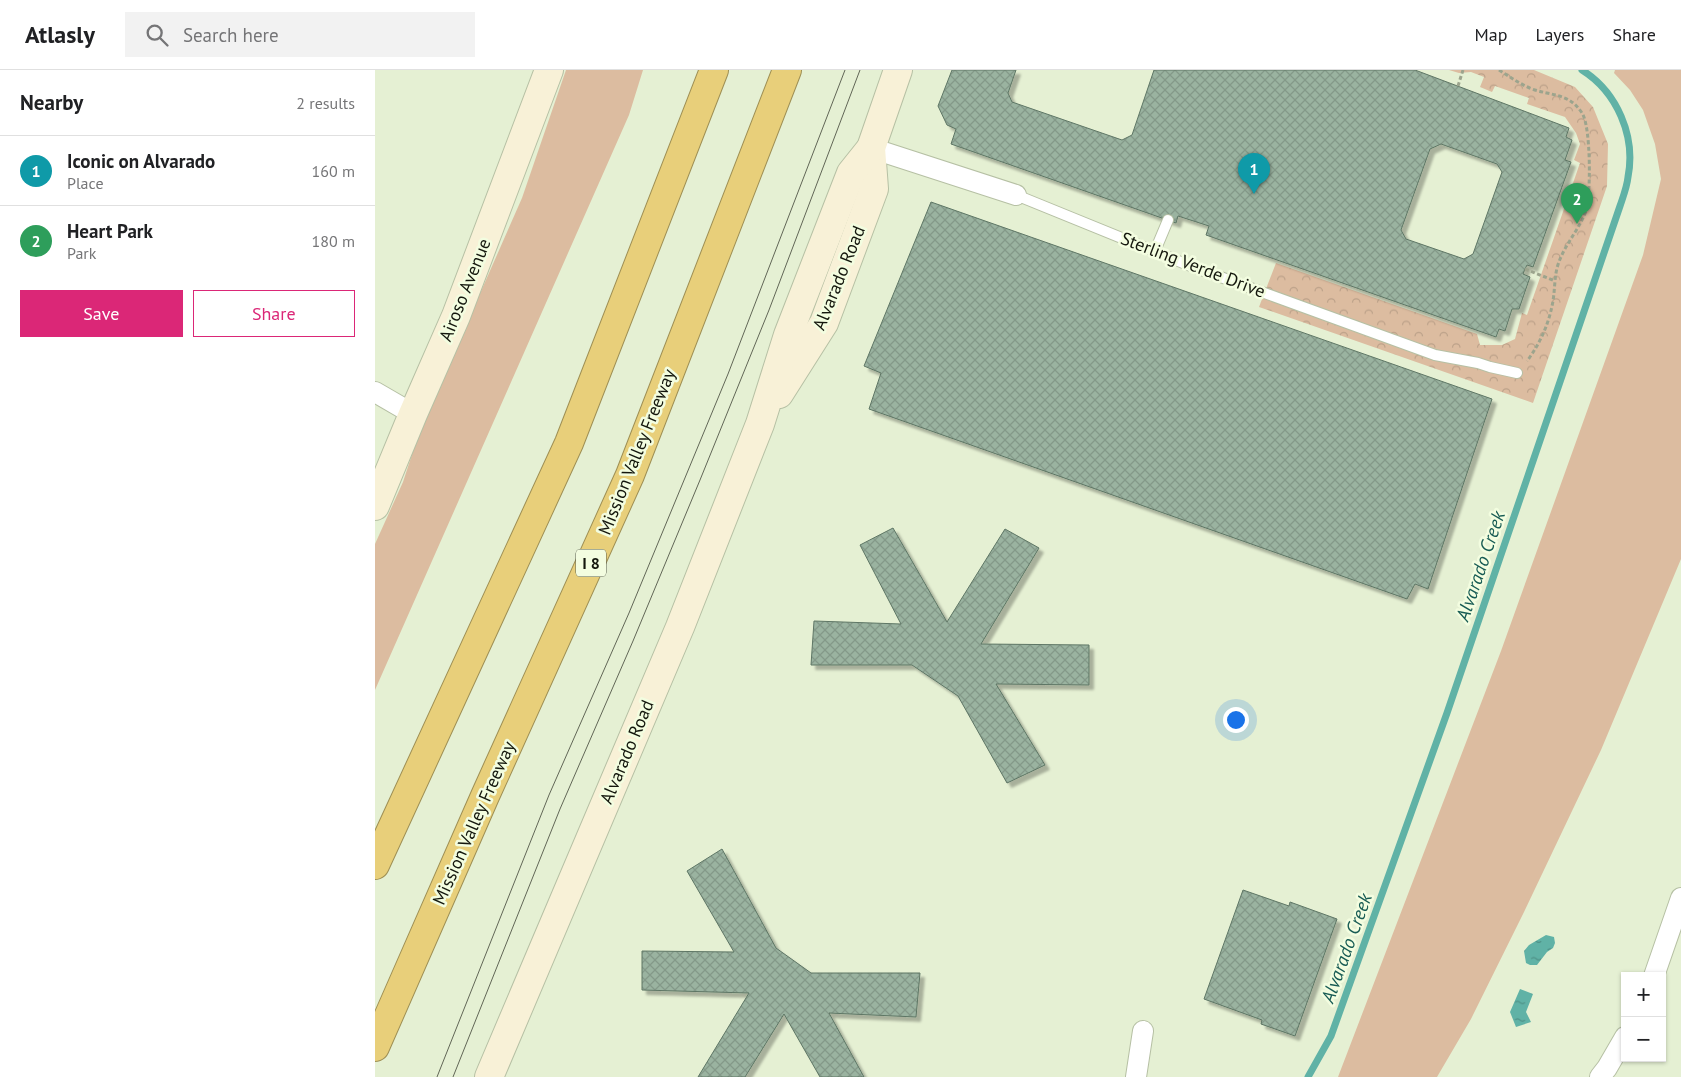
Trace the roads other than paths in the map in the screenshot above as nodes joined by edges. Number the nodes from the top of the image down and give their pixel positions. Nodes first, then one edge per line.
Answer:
1 (549, 70) edge
2 (714, 70) edge
3 (787, 70) edge
4 (898, 70) edge
5 (871, 148) junction
6 (1016, 195) joint
7 (1168, 220) dead end
8 (1155, 251) junction
9 (1517, 373) road end
10 (375, 392) edge
11 (413, 414) junction
12 (375, 506) edge
13 (375, 865) edge
14 (1681, 898) edge
15 (1681, 916) edge
16 (1667, 940) junction
17 (1655, 972) edge
18 (1143, 1031) dead end
19 (1621, 1044) edge
20 (375, 1047) edge
21 (489, 1077) edge
22 (1136, 1077) edge
23 (1600, 1077) edge

1 - 11 street, Airoso Avenue
2 - 13 highway
3 - 20 highway, Mission Valley Freeway / I 8
4 - 5 street, Alvarado Road
5 - 6 street, Sterling Verde Drive
5 - 21 street, Alvarado Road
6 - 8 lane, Sterling Verde Drive
7 - 8 lane
8 - 9 lane, Sterling Verde Drive
10 - 11 street
11 - 12 street, Airoso Avenue
14 - 16 street
15 - 16 street
16 - 17 street
18 - 22 street
19 - 23 street

